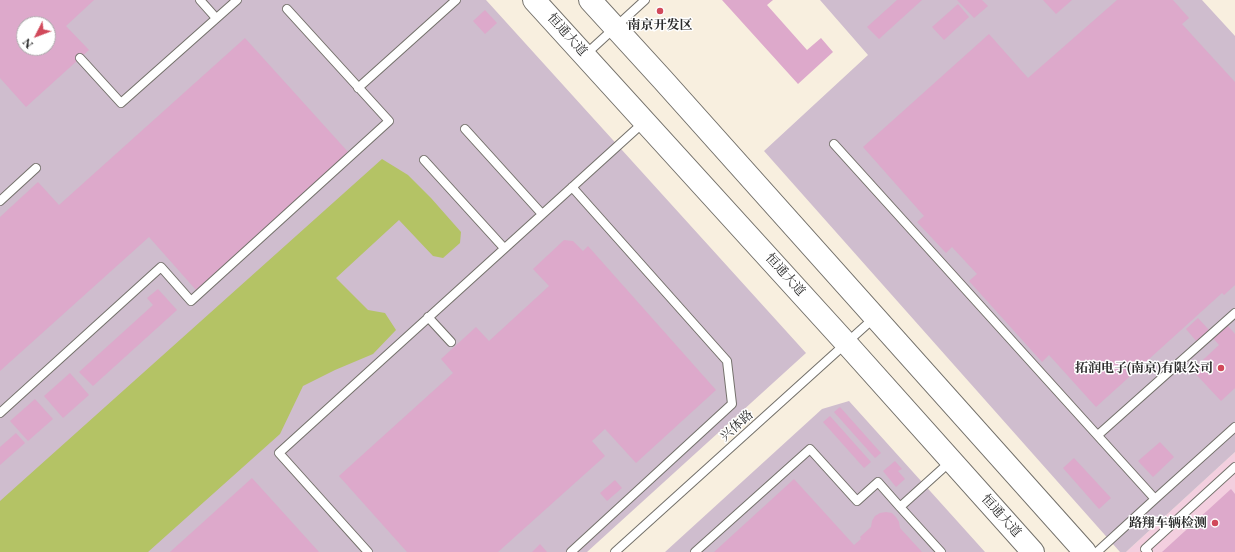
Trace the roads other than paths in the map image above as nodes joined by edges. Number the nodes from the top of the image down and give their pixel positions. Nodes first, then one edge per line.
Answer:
1 (200, 0) edge
2 (237, 0) edge
3 (456, 0) edge
4 (534, 0) edge
5 (590, 0) edge
6 (645, 0) edge
7 (286, 9) dead end
8 (216, 18) junction
9 (615, 28) junction
10 (585, 55) junction
11 (80, 58) dead end
12 (358, 88) junction
13 (645, 121) junction
14 (465, 129) dead end
15 (834, 144) dead end
16 (424, 160) dead end
17 (36, 168) dead end
18 (572, 187) junction
19 (0, 201) edge
20 (542, 214) junction
21 (504, 248) junction
22 (1235, 313) edge
23 (428, 317) junction
24 (875, 317) junction
25 (451, 342) dead end
26 (846, 343) junction
27 (0, 413) edge
28 (1235, 427) edge
29 (1098, 436) junction
30 (951, 461) junction
31 (1235, 467) edge
32 (1155, 499) junction
33 (900, 507) junction
34 (368, 552) edge
35 (571, 552) edge
36 (615, 552) edge
37 (695, 552) edge
38 (941, 552) edge
39 (1033, 552) edge
40 (1084, 552) edge
41 (1097, 552) edge
42 (1148, 552) edge

1 - 8 lane
2 - 8 lane
3 - 12 lane
4 - 10 main road, 恒通大道
5 - 9 main road
6 - 9 lane
7 - 12 lane
8 - 11 lane
9 - 10 lane
9 - 24 main road
10 - 13 main road, 恒通大道
12 - 27 lane
13 - 18 lane
13 - 26 main road, 恒通大道
14 - 20 lane
15 - 29 lane
16 - 21 lane
17 - 19 lane
18 - 20 lane
18 - 35 lane
20 - 21 lane
21 - 23 lane
22 - 29 lane
23 - 25 lane
23 - 34 lane
24 - 26 lane, 兴体路
24 - 40 main road
26 - 30 main road, 恒通大道
26 - 36 lane, 兴体路
28 - 32 lane
29 - 32 lane
30 - 33 lane
30 - 39 main road, 恒通大道
31 - 42 lane
32 - 41 lane
33 - 37 lane
33 - 38 lane

